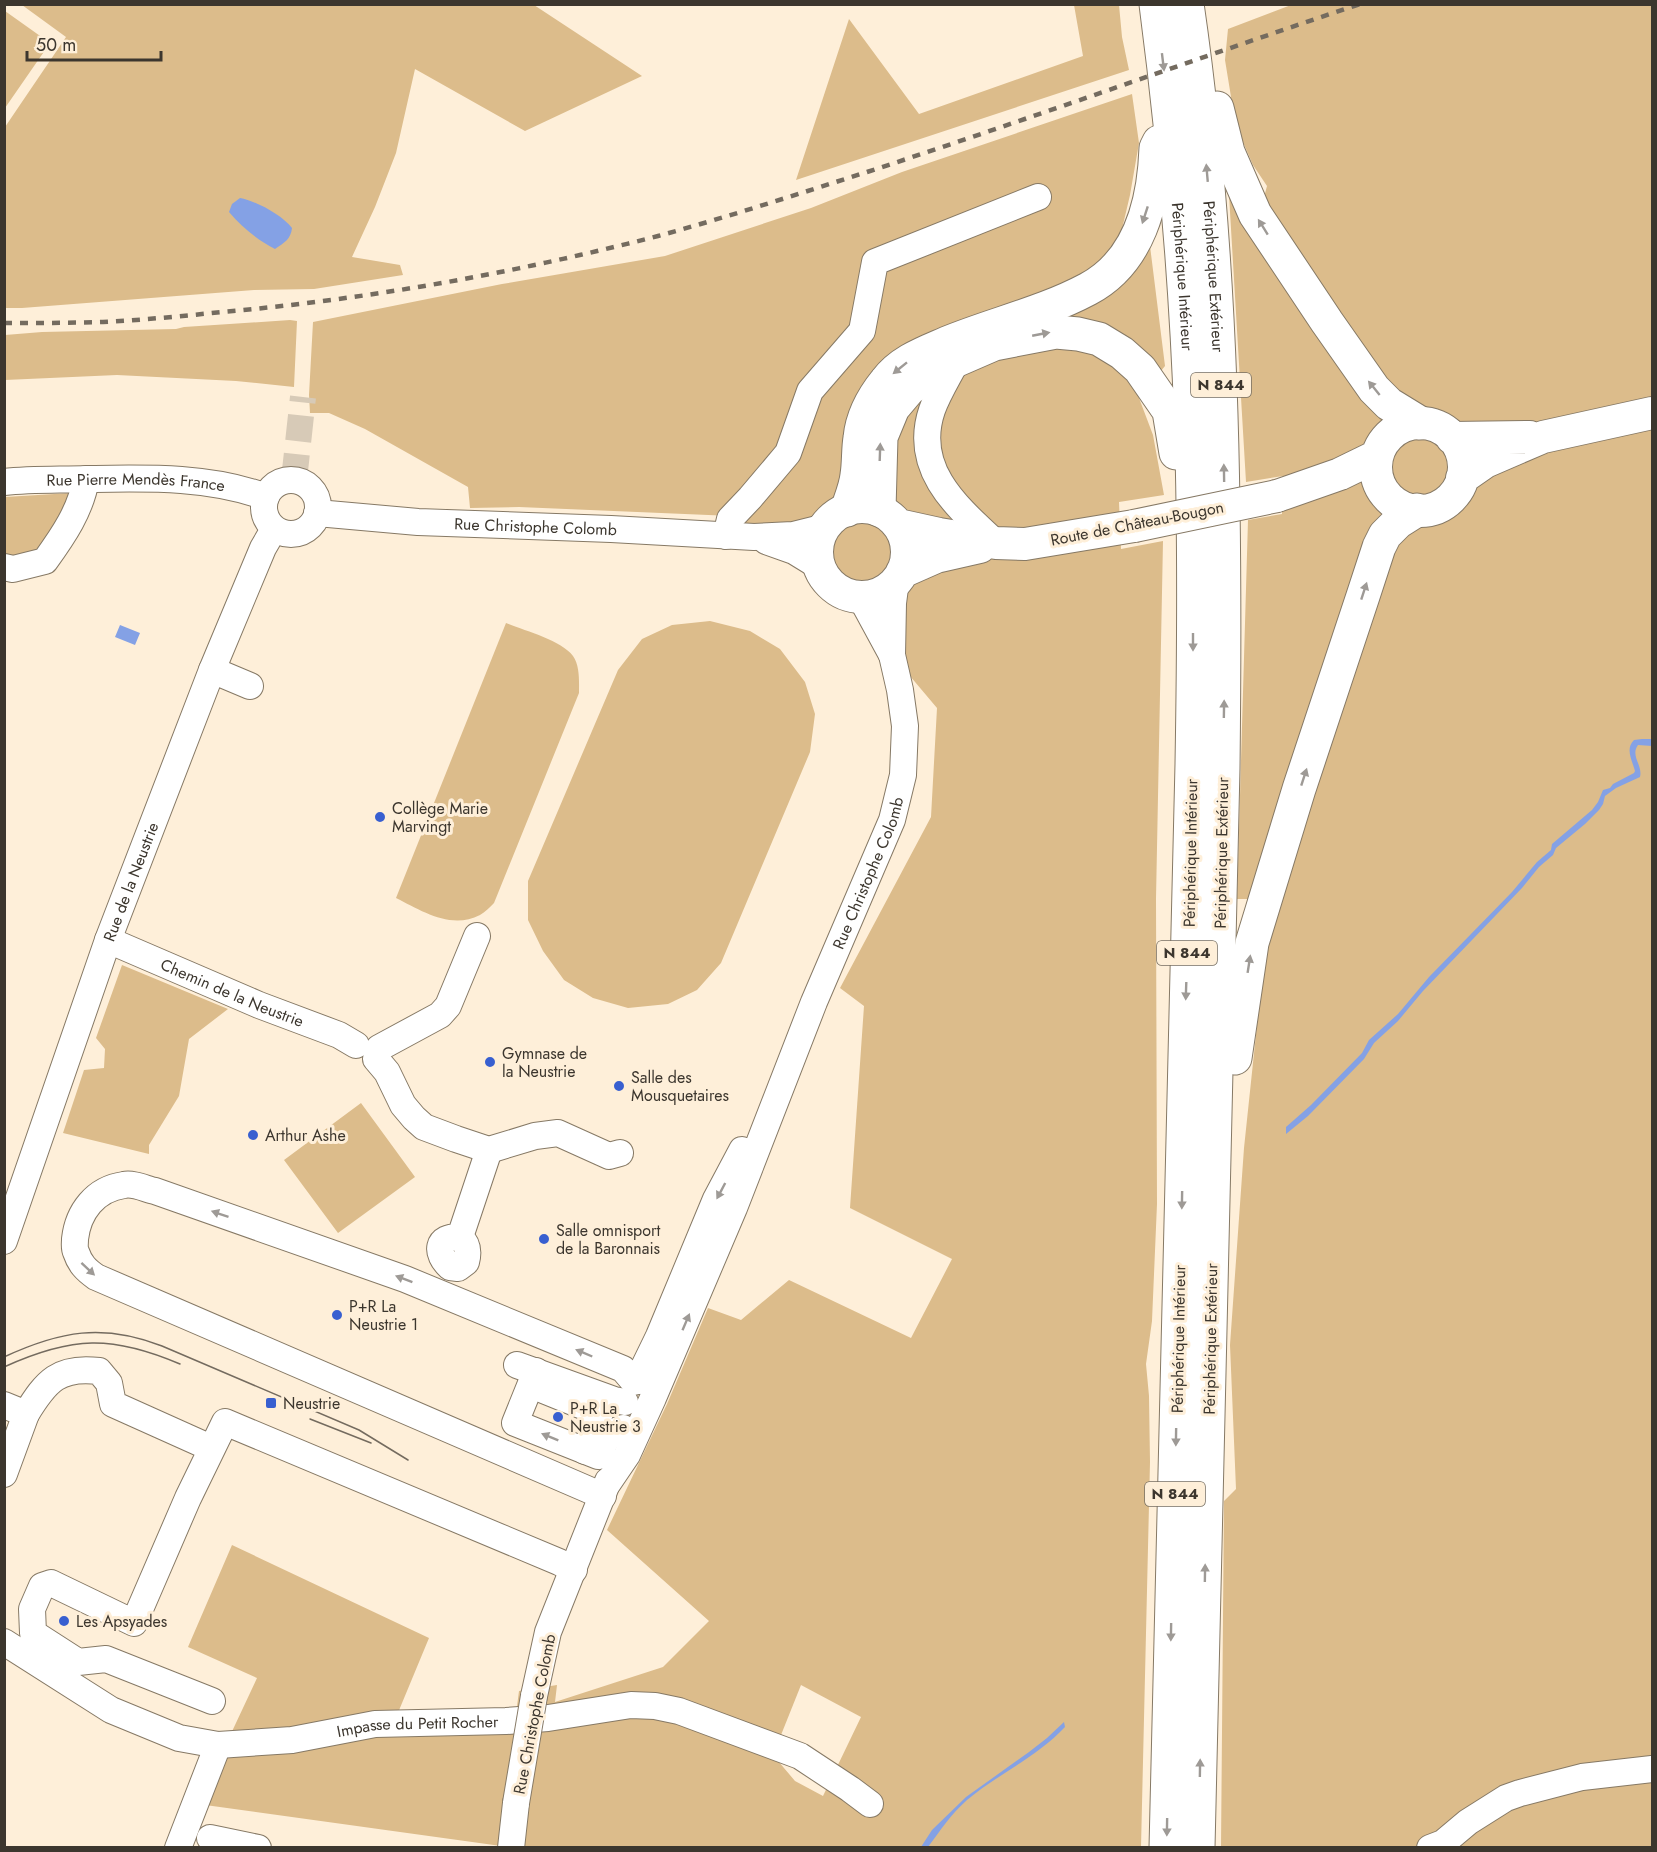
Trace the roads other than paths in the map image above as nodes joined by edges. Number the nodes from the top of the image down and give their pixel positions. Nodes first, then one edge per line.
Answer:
1 (1155, 4) edge
2 (1187, 4) edge
3 (1202, 4) edge
4 (1169, 119) junction
5 (1038, 197) dead end
6 (957, 360) junction
7 (1653, 413) edge
8 (1420, 423) junction
9 (1543, 437) junction
10 (1452, 438) junction
11 (1377, 456) junction
12 (1462, 478) junction
13 (86, 479) junction
14 (4, 482) edge
15 (1384, 492) junction
16 (1277, 496) junction
17 (266, 497) junction
18 (1417, 510) junction
19 (317, 513) junction
20 (862, 518) junction
21 (274, 529) junction
22 (726, 536) junction
23 (754, 537) junction
24 (996, 543) junction
25 (4, 567) edge
26 (820, 567) junction
27 (899, 576) junction
28 (1194, 584) junction
29 (860, 596) junction
30 (892, 655) junction
31 (212, 670) junction
32 (250, 686) dead end
33 (477, 936) dead end
34 (108, 940) junction
35 (370, 1051) junction
36 (1215, 1125) junction
37 (489, 1150) junction
38 (620, 1153) dead end
39 (460, 1237) dead end
40 (4, 1241) edge
41 (528, 1374) junction
42 (636, 1400) junction
43 (15, 1409) edge
44 (211, 1448) junction
45 (585, 1451) junction
46 (4, 1474) edge
47 (605, 1490) junction
48 (574, 1570) junction
49 (4, 1642) edge
50 (212, 1701) dead end
51 (218, 1745) junction
52 (1653, 1769) edge
53 (870, 1804) dead end
54 (210, 1838) dead end
55 (1435, 1847) edge
56 (178, 1848) edge
57 (258, 1848) edge
58 (511, 1848) edge
59 (1166, 1848) edge
60 (1198, 1848) edge

1 -> 4 highway, Périphérique Intérieur / N 844
36 -> 2 highway, Périphérique Extérieur / N 844
8 -> 3 highway
4 -> 20 highway
4 - 28 highway, Périphérique Intérieur / N 844
5 - 22 street
20 -> 6 highway
6 - 24 street
6 -> 28 highway
7 - 9 main road
8 - 10 main road
8 - 11 main road
9 - 10 main road
9 - 12 main road
10 - 12 main road
11 - 15 main road
11 - 16 main road, Route de Château-Bougon
12 - 18 main road
13 - 14 street, Rue Pierre Mendès France
13 - 17 street, Rue Pierre Mendès France
13 - 25 street
15 - 16 main road, Route de Château-Bougon
15 - 18 main road
16 - 24 main road, Route de Château-Bougon, bridge
17 - 19 street
17 - 21 street
36 -> 18 highway
19 - 21 street
19 - 22 street, Rue Christophe Colomb
20 - 23 street, Rue Christophe Colomb
20 - 24 main road, Route de Château-Bougon
20 - 26 main road
20 - 27 main road
21 - 31 street, Rue de la Neustrie
22 - 23 street, Rue Christophe Colomb
23 - 26 street, Rue Christophe Colomb
24 - 27 main road, Route de Château-Bougon
26 - 29 main road
27 - 29 main road
27 - 30 street, Rue Christophe Colomb
28 -> 59 highway, Périphérique Intérieur / N 844
29 - 30 street, Rue Christophe Colomb
30 - 42 street, Rue Christophe Colomb
31 - 32 street
31 - 34 street, Rue de la Neustrie
33 - 35 street
34 - 35 street, Chemin de la Neustrie
34 - 40 street, Rue de la Neustrie
35 - 37 street, Chemin de la Neustrie
60 -> 36 highway, Périphérique Extérieur / N 844
37 - 38 street
37 - 39 street
41 - 42 street
41 - 45 street
45 -> 41 street
42 - 45 street
42 - 47 street, Rue Christophe Colomb
42 - 47 street, Rue Christophe Colomb
42 -> 47 street
43 - 44 street
43 - 46 street
44 - 48 street
44 - 50 street
47 - 48 street, Rue Christophe Colomb
48 - 58 street, Rue Christophe Colomb, bridge
49 - 51 street, Impasse du Petit Rocher
51 - 53 street, Impasse du Petit Rocher
51 - 56 street
52 - 55 street
54 - 57 street

